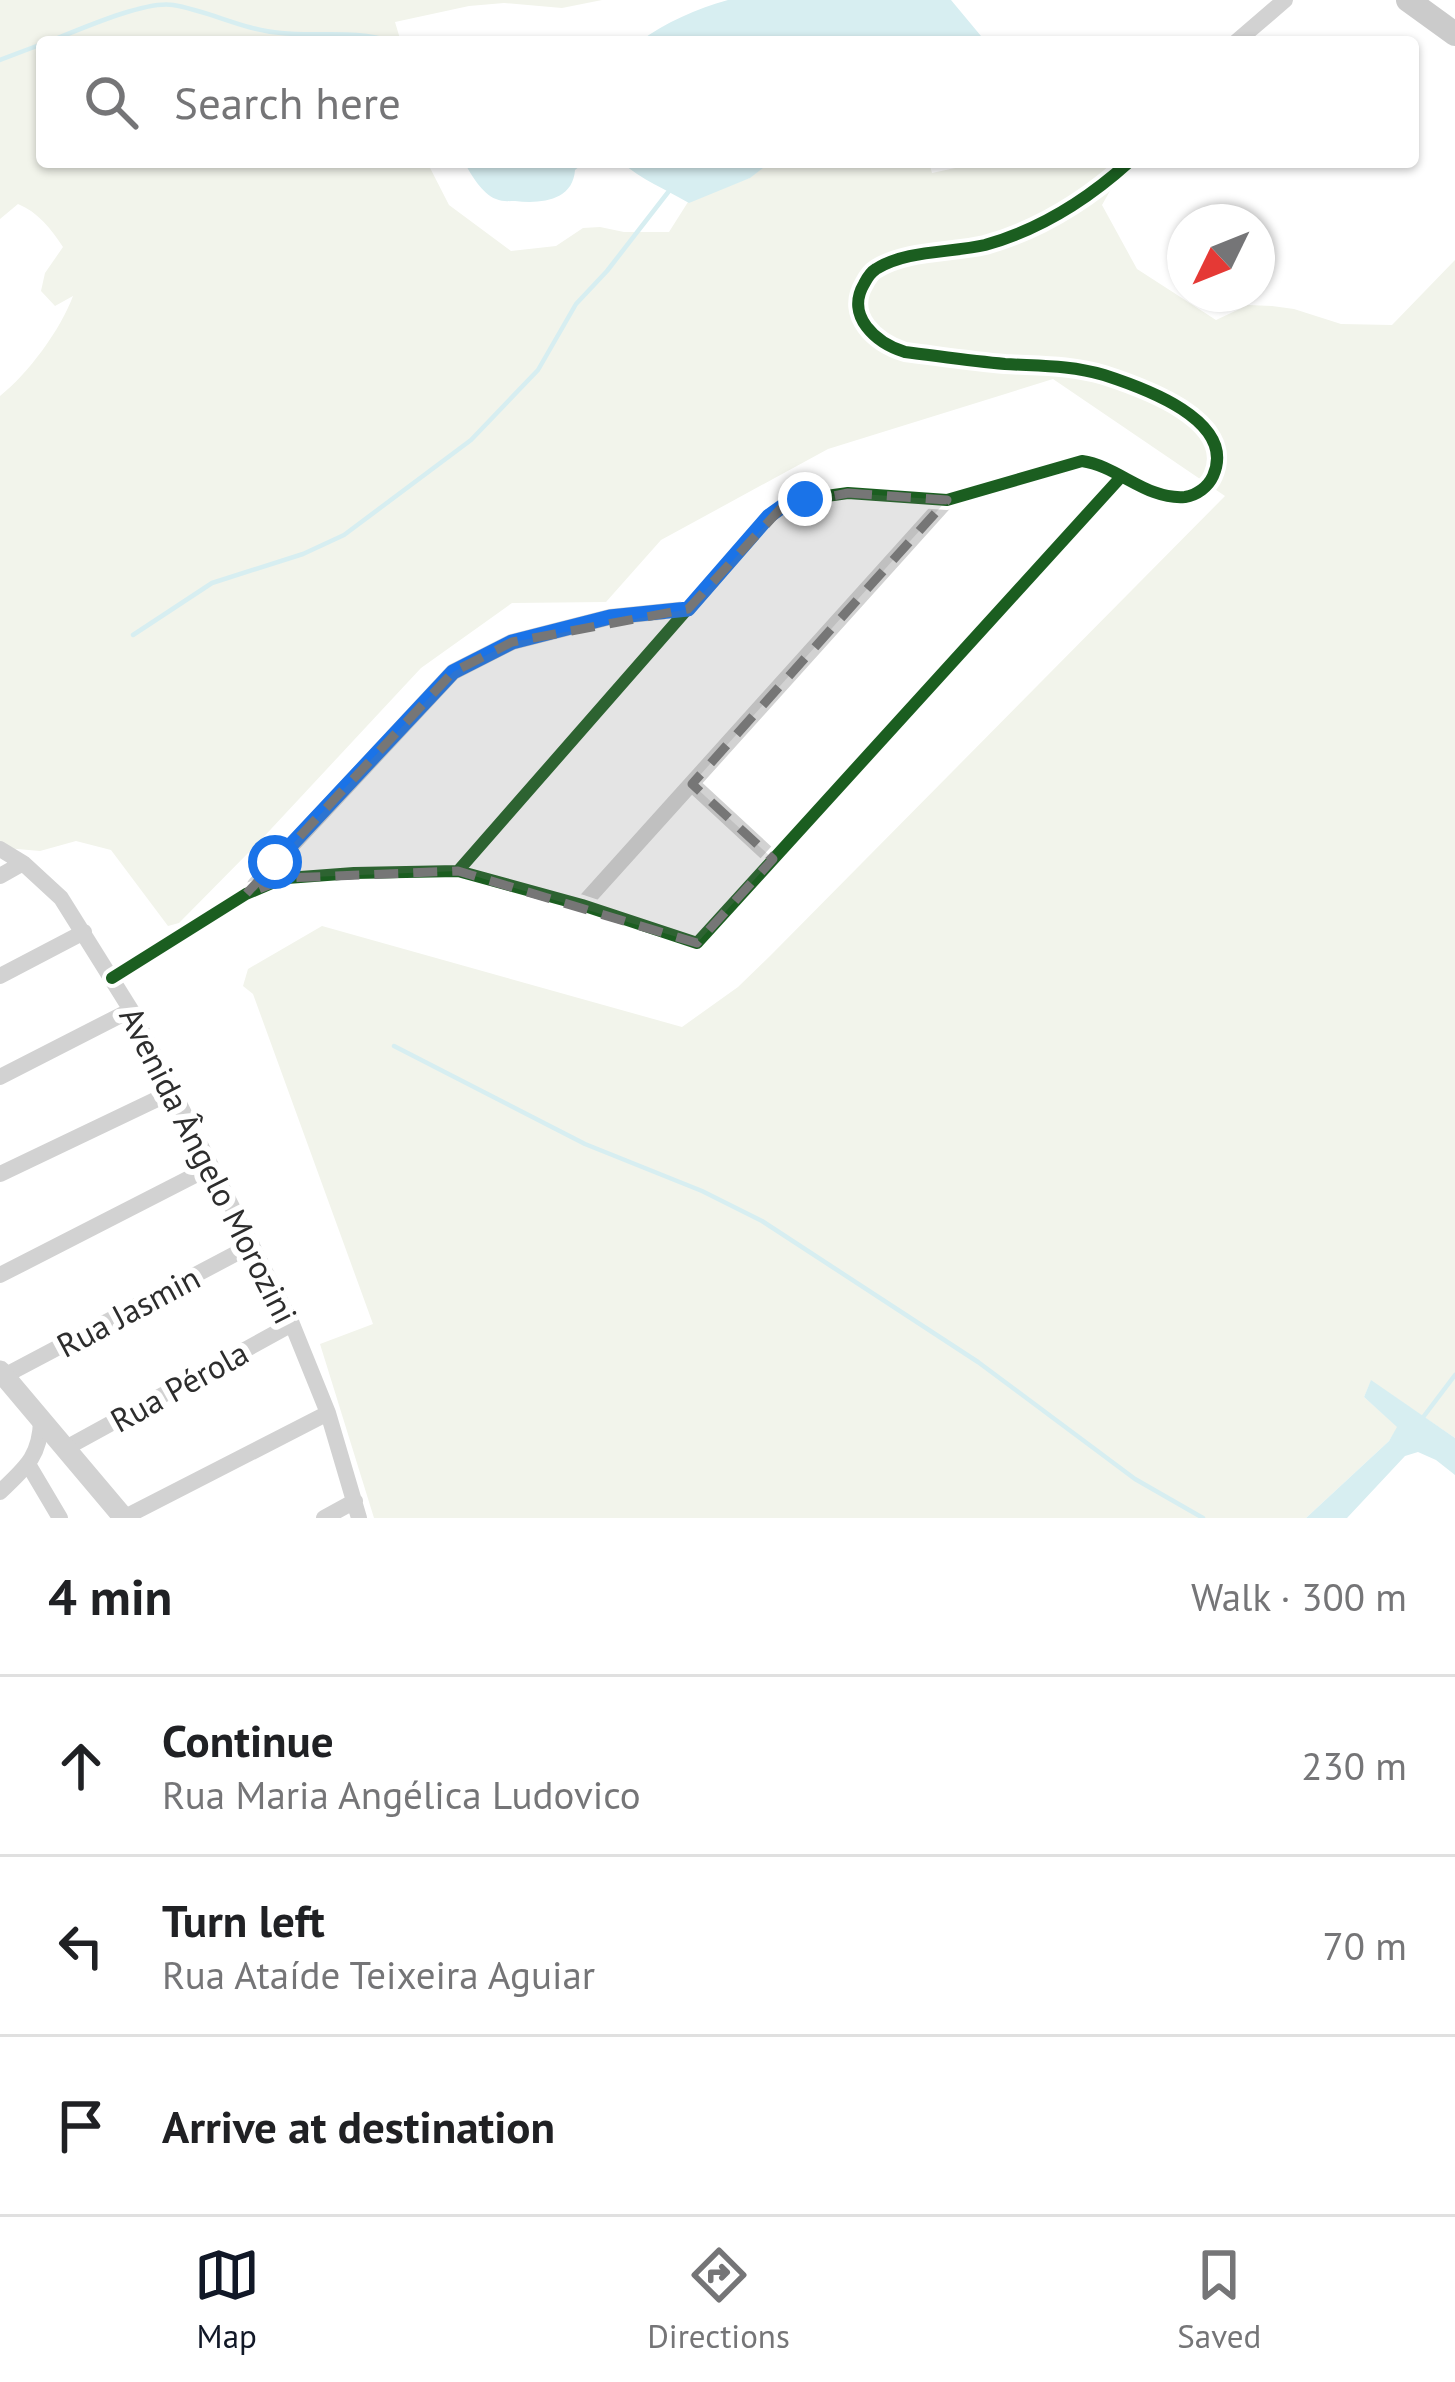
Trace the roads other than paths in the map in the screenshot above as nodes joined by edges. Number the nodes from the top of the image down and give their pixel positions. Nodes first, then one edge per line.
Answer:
1 (1285, 0) edge
2 (1408, 0) edge
3 (1455, 34) edge
4 (1243, 36) edge
5 (1122, 168) edge
6 (1120, 478) junction
7 (947, 500) junction
8 (688, 609) junction
9 (692, 784) junction
10 (0, 849) edge
11 (773, 859) junction
12 (23, 863) junction
13 (458, 871) junction
14 (0, 875) edge
15 (246, 894) junction
16 (582, 905) junction
17 (85, 932) junction
18 (0, 976) edge
19 (112, 978) junction
20 (131, 1010) junction
21 (0, 1077) edge
22 (174, 1090) junction
23 (211, 1168) junction
24 (0, 1174) edge
25 (252, 1246) junction
26 (0, 1274) edge
27 (292, 1324) junction
28 (2, 1374) edge
29 (328, 1413) junction
30 (41, 1421) junction
31 (66, 1448) junction
32 (28, 1464) junction
33 (0, 1492) edge
34 (357, 1509) edge
35 (60, 1518) edge
36 (124, 1518) edge
37 (324, 1518) edge

1 - 4 street
2 - 3 main road
5 - 6 street
6 - 7 street
6 - 11 street
7 - 8 street
7 - 9 street
8 - 13 street
8 - 15 street
9 - 11 street
9 - 16 street
10 - 12 street, Avenida Ângelo Morozini
11 - 16 street
12 - 14 street
12 - 17 street, Avenida Ângelo Morozini
13 - 15 street
13 - 16 street
15 - 19 street
17 - 18 street
17 - 19 street, Avenida Ângelo Morozini
19 - 20 street, Avenida Ângelo Morozini
20 - 21 street
20 - 22 street, Avenida Ângelo Morozini
22 - 23 street, Avenida Ângelo Morozini
22 - 24 street
23 - 25 street, Avenida Ângelo Morozini
23 - 26 street
25 - 27 street, Avenida Ângelo Morozini
25 - 28 street, Rua Jasmin
27 - 29 street, Avenida Ângelo Morozini
27 - 31 street, Rua Pérola
28 - 30 street
29 - 34 street, Avenida Ângelo Morozini
29 - 36 street
30 - 31 street
30 - 32 street
31 - 36 street
32 - 33 street
32 - 35 street
34 - 37 street

